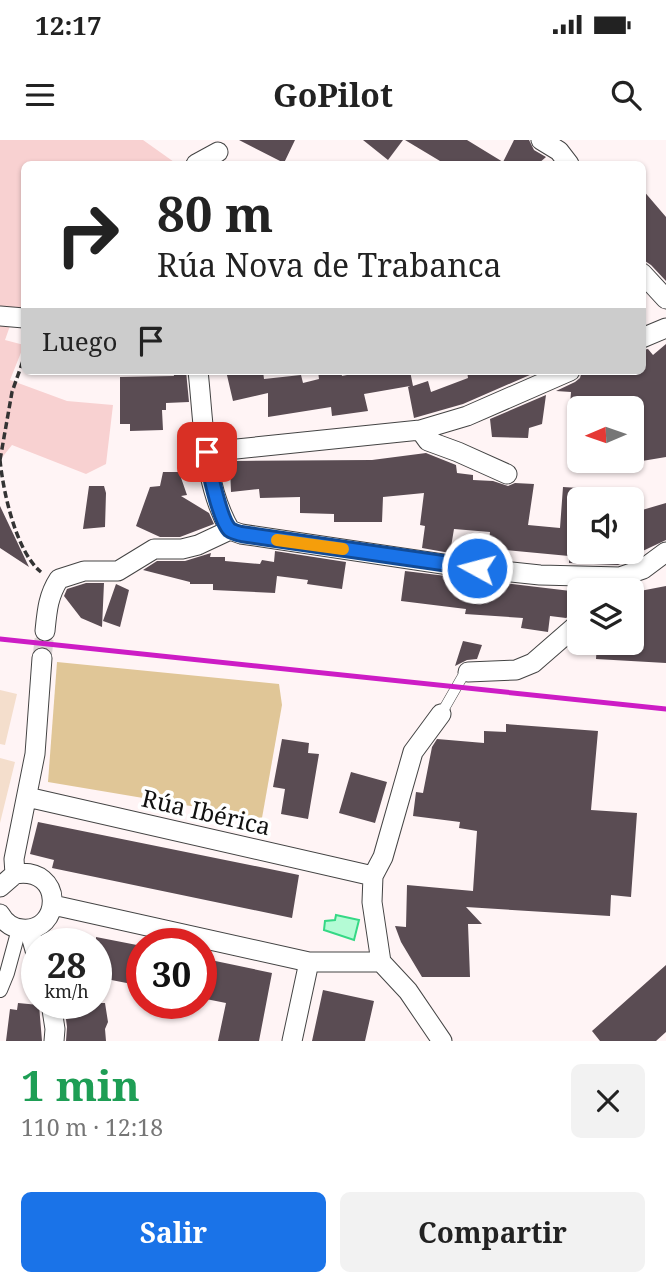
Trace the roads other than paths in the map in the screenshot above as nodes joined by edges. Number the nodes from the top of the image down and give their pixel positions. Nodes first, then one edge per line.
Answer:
1 (541, 140) edge
2 (218, 152) edge
3 (202, 161) edge
4 (566, 161) edge
5 (646, 277) edge
6 (666, 299) edge
7 (0, 316) edge
8 (21, 318) edge
9 (666, 328) edge
10 (646, 336) edge
11 (198, 375) edge
12 (561, 375) edge
13 (420, 430) junction
14 (207, 452) junction
15 (507, 474) dead end
16 (230, 530) junction
17 (663, 560) edge
18 (568, 578) edge
19 (624, 578) edge
20 (45, 631) tunnel mouth
21 (567, 633) edge
22 (42, 658) tunnel mouth
23 (468, 672) joint
24 (441, 714) joint
25 (27, 797) junction
26 (373, 876) junction
27 (8, 880) edge
28 (53, 905) junction
29 (0, 914) edge
30 (21, 928) edge
31 (26, 928) edge
32 (21, 937) edge
33 (309, 962) junction
34 (382, 962) junction
35 (0, 990) edge
36 (53, 1019) edge
37 (54, 1041) edge
38 (292, 1041) edge
39 (442, 1041) edge

1 - 4 street
2 - 3 street
5 - 6 street
7 - 8 street
9 - 10 street
11 - 14 street
12 - 13 street
13 - 14 street
13 - 15 street
14 - 16 street
16 - 18 street
16 - 20 street
17 - 19 street
21 - 23 street
22 - 25 street
23 - 24 lane
24 - 26 street
25 - 26 street, Rúa Ibérica
25 - 27 street
26 - 34 street
27 - 28 street
28 - 31 street
28 - 33 street
29 - 30 street
32 - 35 street
33 - 34 street
33 - 38 street
34 - 39 street
36 - 37 street

